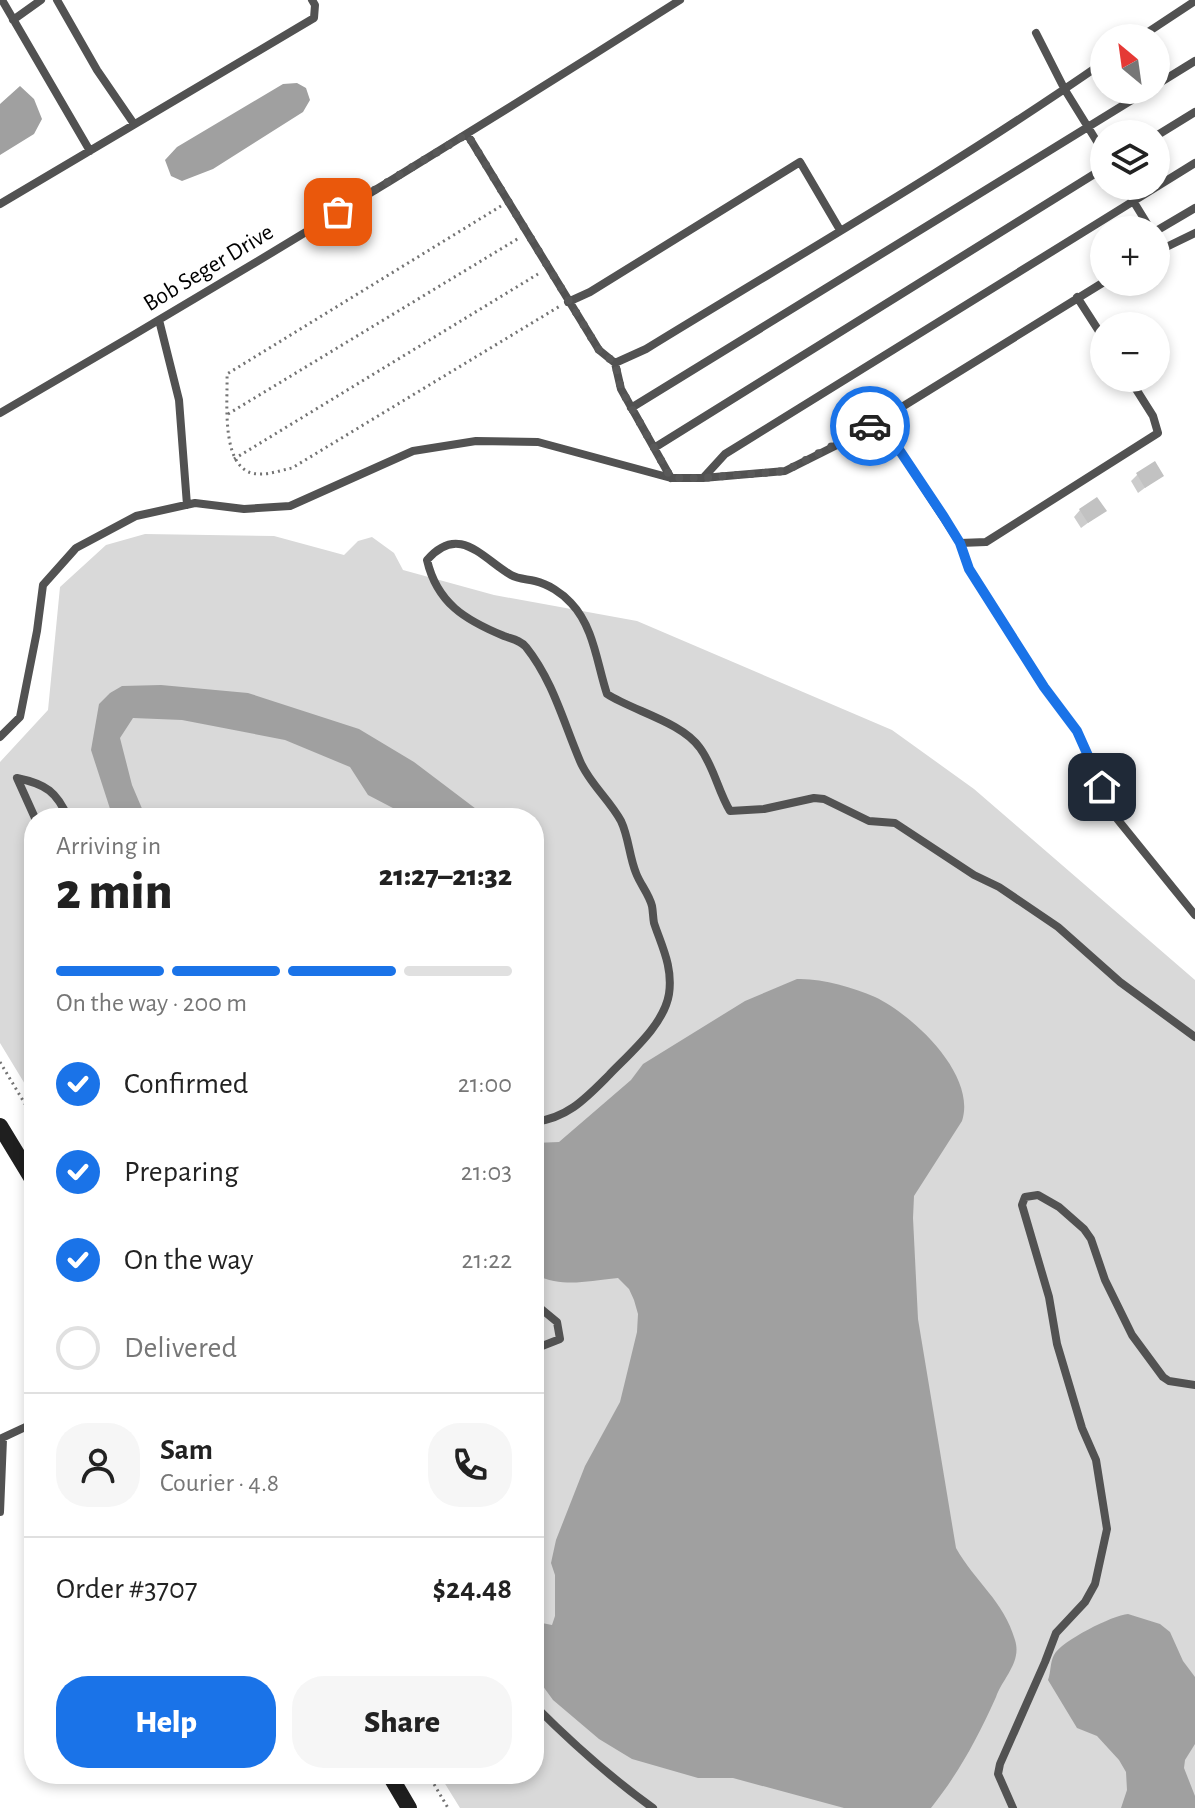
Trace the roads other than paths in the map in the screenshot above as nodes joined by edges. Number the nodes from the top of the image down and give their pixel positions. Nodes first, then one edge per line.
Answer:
1 (2, 0) edge
2 (41, 0) edge
3 (57, 0) edge
4 (312, 0) edge
5 (680, 0) edge
6 (1195, 1) edge
7 (13, 20) junction
8 (1160, 24) edge
9 (1036, 33) dead end
10 (1195, 61) edge
11 (1090, 72) edge
12 (1170, 76) edge
13 (1065, 90) junction
14 (1125, 104) edge
15 (1195, 112) edge
16 (134, 124) junction
17 (1088, 127) junction
18 (1170, 127) edge
19 (1090, 130) edge
20 (467, 134) junction
21 (90, 151) junction
22 (1195, 163) edge
23 (1090, 177) edge
24 (1134, 201) junction
25 (0, 204) edge
26 (1195, 208) edge
27 (1144, 216) edge
28 (1170, 221) edge
29 (840, 230) junction
30 (1195, 233) edge
31 (1170, 245) edge
32 (1090, 290) edge
33 (1077, 297) junction
34 (568, 302) junction
35 (1090, 317) edge
36 (159, 320) junction
37 (615, 363) junction
38 (1138, 392) edge
39 (631, 408) junction
40 (0, 413) edge
41 (876, 423) junction
42 (654, 448) junction
43 (671, 478) junction
44 (703, 478) junction
45 (187, 505) junction
46 (960, 543) junction
47 (0, 737) edge
48 (30, 808) edge
49 (63, 808) edge
50 (1195, 915) edge
51 (1195, 1037) edge
52 (544, 1121) edge
53 (0, 1126) edge
54 (24, 1166) edge
55 (544, 1311) edge
56 (544, 1345) edge
57 (1195, 1385) edge
58 (24, 1428) edge
59 (2, 1439) edge
60 (0, 1512) edge
61 (544, 1714) edge
62 (395, 1784) edge
63 (409, 1808) edge
64 (653, 1808) edge
65 (1013, 1808) edge

1 - 7 lane
2 - 7 lane
3 - 16 lane
4 - 16 lane
5 - 20 lane, Bob Seger Drive
6 - 8 lane
7 - 21 lane
9 - 13 lane
10 - 12 lane
11 - 13 lane
13 - 17 lane
13 - 29 lane
14 - 17 lane
15 - 18 lane
16 - 21 lane
17 - 19 lane
17 - 39 lane
20 - 34 lane
20 - 36 lane, Bob Seger Drive
21 - 25 lane
22 - 24 lane
23 - 42 lane
24 - 27 lane
24 - 44 lane
26 - 28 lane
29 - 34 lane
29 - 37 lane
30 - 31 lane
32 - 33 lane
33 - 35 lane
33 - 41 lane
34 - 37 lane
36 - 40 lane, Bob Seger Drive
36 - 45 lane
37 - 39 lane
38 - 46 lane
39 - 42 lane
41 - 44 lane
41 - 46 lane
42 - 43 lane
43 - 44 lane
43 - 45 lane
45 - 47 lane
46 - 50 lane
48 - 49 lane
51 - 52 lane
53 - 54 main road
55 - 56 lane
57 - 65 lane
58 - 59 lane
59 - 60 lane
61 - 64 lane
62 - 63 main road

